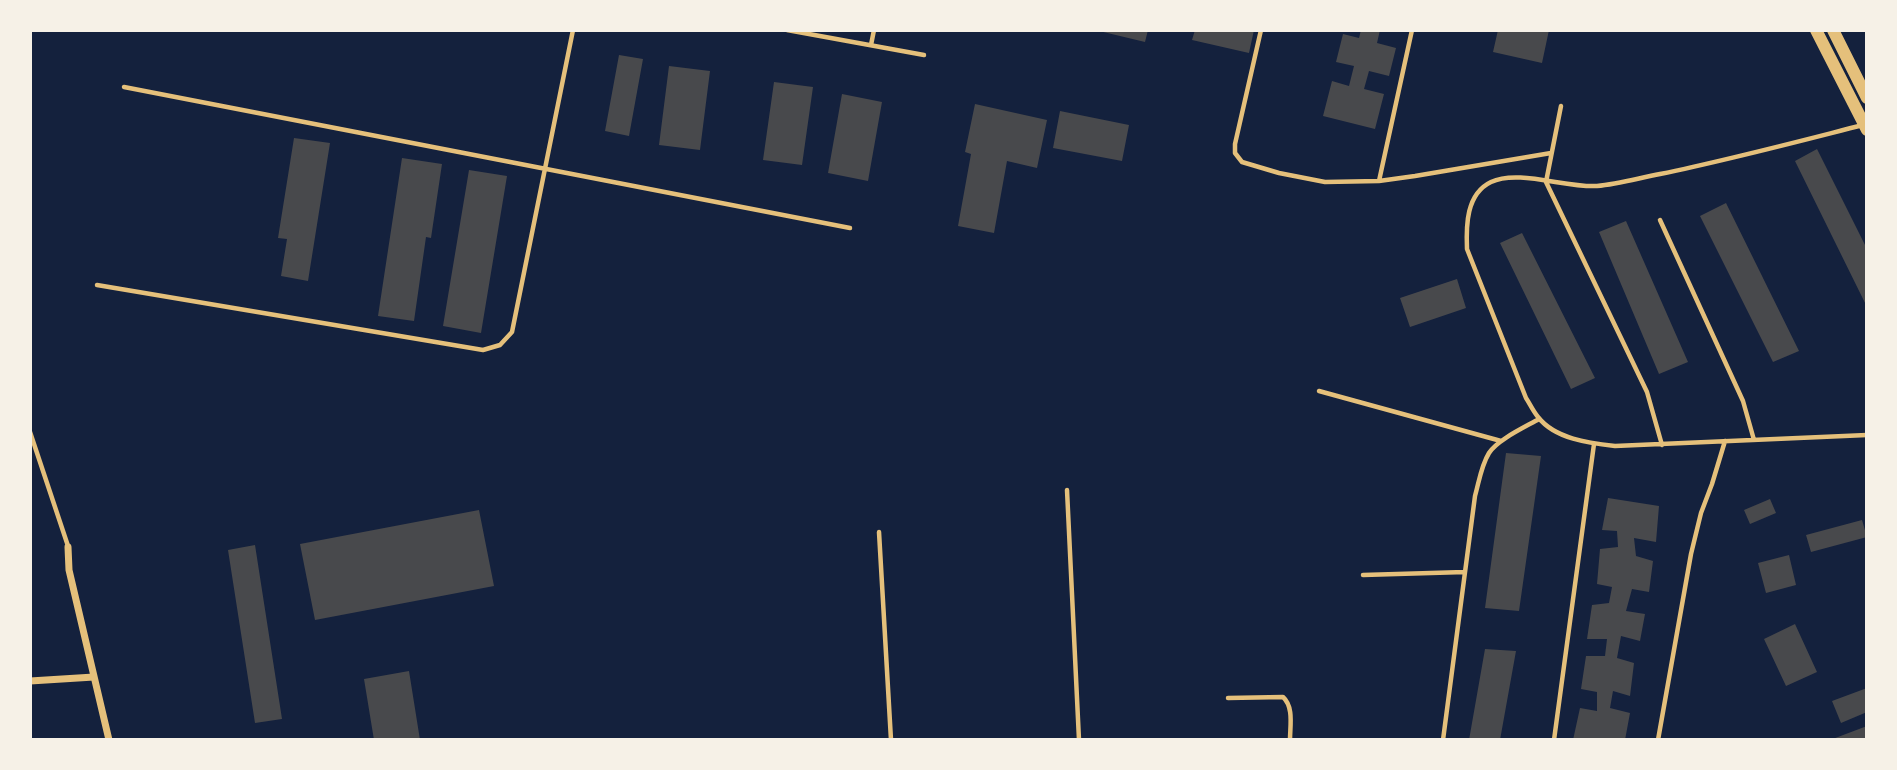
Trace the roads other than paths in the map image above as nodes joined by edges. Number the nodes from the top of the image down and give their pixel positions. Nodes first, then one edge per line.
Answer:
1 (573, 30) edge
2 (787, 30) edge
3 (874, 30) edge
4 (1261, 30) edge
5 (1412, 30) edge
6 (1816, 30) edge
7 (1833, 30) edge
8 (871, 46) junction
9 (924, 55) dead end
10 (124, 87) dead end
11 (1867, 98) edge
12 (1561, 106) dead end
13 (1866, 127) edge
14 (1551, 153) junction
15 (545, 169) junction
16 (1379, 181) junction
17 (1546, 182) junction
18 (1660, 220) dead end
19 (850, 228) dead end
20 (97, 285) dead end
21 (1319, 391) dead end
22 (1538, 419) junction
23 (30, 432) edge
24 (1867, 435) edge
25 (1755, 440) junction
26 (1502, 441) junction
27 (1725, 441) junction
28 (1594, 444) junction
29 (1662, 445) junction
30 (1067, 490) dead end
31 (878, 532) dead end
32 (68, 547) joint
33 (1465, 572) junction
34 (1363, 576) dead end
35 (94, 677) junction
36 (30, 681) edge
37 (1227, 698) dead end
38 (109, 740) edge
39 (891, 740) edge
40 (1079, 740) edge
41 (1290, 740) edge
42 (1443, 740) edge
43 (1554, 740) edge
44 (1658, 740) edge

1 - 15 lane
2 - 8 lane
3 - 8 lane
4 - 16 lane
5 - 16 lane
6 - 13 main road
7 - 11 main road
8 - 9 lane
10 - 15 lane
12 - 14 lane
13 - 17 lane
14 - 16 lane
14 - 17 lane
15 - 19 lane
15 - 20 lane
17 - 22 lane
17 - 29 lane
18 - 25 lane
21 - 26 lane
22 - 26 lane
22 - 28 lane
23 - 32 lane
24 - 25 lane
25 - 27 lane
26 - 33 lane
27 - 29 lane
27 - 44 lane
28 - 29 lane
28 - 43 lane
30 - 40 lane
31 - 39 lane
32 - 35 street
33 - 34 lane
33 - 42 lane
35 - 36 street
35 - 38 street
37 - 41 lane

